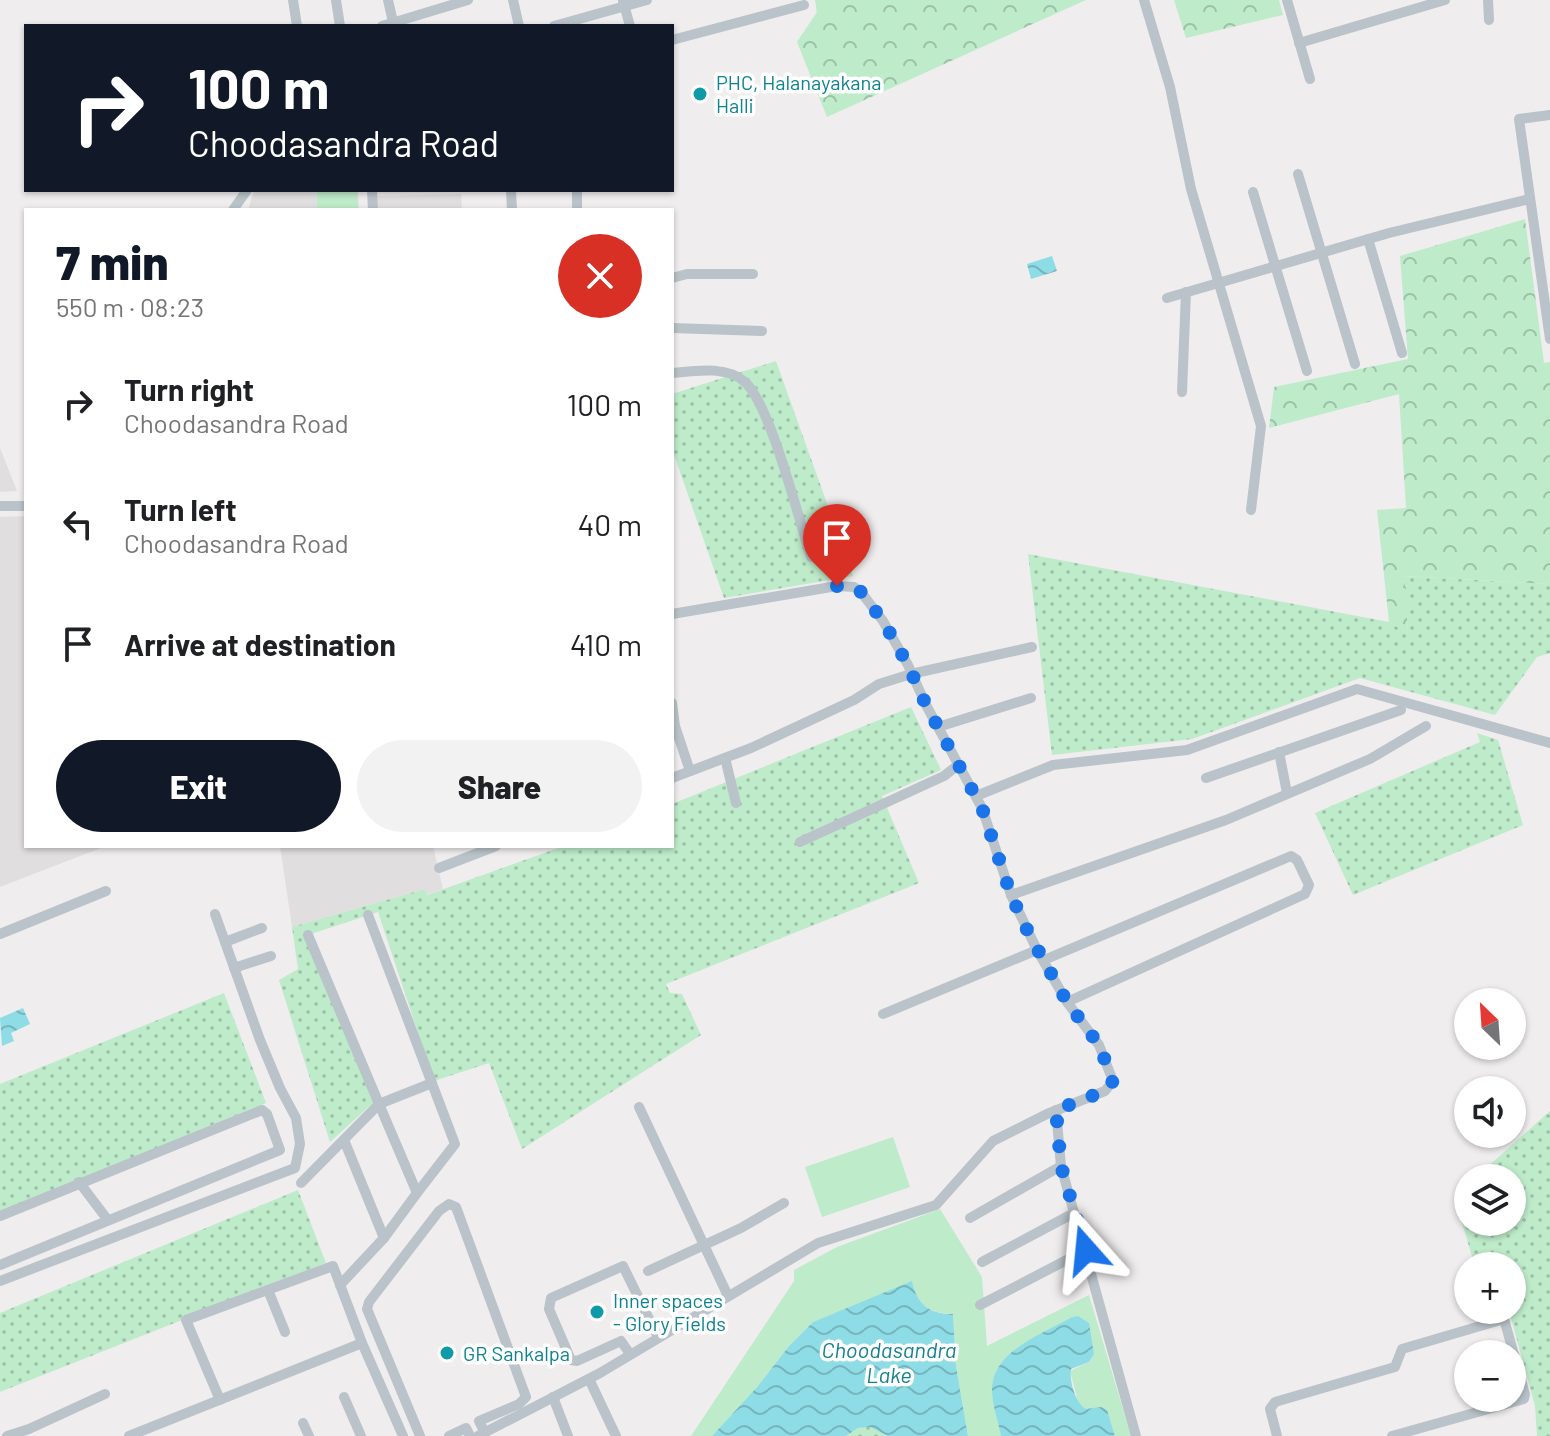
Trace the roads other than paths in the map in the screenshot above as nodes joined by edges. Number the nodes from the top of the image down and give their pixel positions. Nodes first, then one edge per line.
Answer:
1 (293, 0) edge
2 (336, 0) edge
3 (388, 0) edge
4 (468, 0) edge
5 (513, 0) edge
6 (647, 0) edge
7 (1144, 0) edge
8 (1287, 0) edge
9 (1445, 0) edge
10 (1488, 0) edge
11 (624, 3) edge
12 (804, 5) dead end
13 (1489, 20) dead end
14 (297, 24) edge
15 (340, 24) edge
16 (388, 24) edge
17 (519, 24) edge
18 (560, 24) edge
19 (629, 24) edge
20 (674, 39) edge
21 (1299, 43) junction
22 (1310, 79) dead end
23 (1550, 115) edge
24 (1298, 174) dead end
25 (245, 192) edge
26 (1253, 192) dead end
27 (1530, 199) junction
28 (234, 208) edge
29 (1368, 239) junction
30 (1322, 252) junction
31 (1276, 265) junction
32 (753, 274) dead end
33 (674, 277) edge
34 (1218, 282) junction
35 (1186, 292) junction
36 (1167, 298) dead end
37 (674, 328) edge
38 (762, 331) dead end
39 (1550, 339) edge
40 (1402, 353) dead end
41 (1355, 364) dead end
42 (1307, 371) dead end
43 (674, 373) edge
44 (1182, 392) dead end
45 (0, 506) edge
46 (24, 506) edge
47 (1251, 510) dead end
48 (811, 557) dead end
49 (674, 614) edge
50 (1032, 647) dead end
51 (911, 674) junction
52 (1031, 698) dead end
53 (1401, 710) dead end
54 (674, 718) edge
55 (1426, 726) dead end
56 (938, 727) junction
57 (1550, 743) edge
58 (1279, 752) junction
59 (725, 758) junction
60 (958, 765) junction
61 (690, 771) junction
62 (674, 777) edge
63 (1206, 778) dead end
64 (1287, 793) junction
65 (976, 796) junction
66 (736, 803) dead end
67 (800, 842) dead end
68 (491, 848) edge
69 (439, 868) dead end
70 (106, 891) dead end
71 (1011, 895) junction
72 (215, 914) dead end
73 (368, 915) dead end
74 (262, 928) dead end
75 (0, 934) edge
76 (308, 935) dead end
77 (225, 942) junction
78 (1037, 950) junction
79 (271, 956) dead end
80 (1044, 960) junction
81 (234, 968) junction
82 (1067, 1002) junction
83 (883, 1014) dead end
84 (432, 1083) junction
85 (379, 1104) junction
86 (639, 1107) dead end
87 (1056, 1110) junction
88 (344, 1140) junction
89 (1061, 1166) junction
90 (79, 1182) junction
91 (301, 1183) dead end
92 (417, 1193) junction
93 (784, 1203) dead end
94 (1074, 1213) junction
95 (0, 1216) edge
96 (970, 1218) dead end
97 (107, 1219) junction
98 (384, 1238) junction
99 (704, 1245) junction
100 (1086, 1250) junction
101 (982, 1262) dead end
102 (0, 1265) edge
103 (648, 1271) dead end
104 (0, 1281) edge
105 (340, 1285) junction
106 (268, 1290) junction
107 (728, 1296) junction
108 (980, 1305) dead end
109 (285, 1332) dead end
110 (656, 1332) junction
111 (362, 1343) junction
112 (630, 1354) junction
113 (589, 1379) junction
114 (105, 1394) dead end
115 (344, 1397) dead end
116 (553, 1397) junction
117 (220, 1400) junction
118 (479, 1421) junction
119 (303, 1423) dead end
120 (468, 1432) edge
121 (482, 1434) edge
122 (7, 1436) edge
123 (129, 1436) edge
124 (309, 1436) edge
125 (361, 1436) edge
126 (403, 1436) edge
127 (420, 1436) edge
128 (449, 1436) edge
129 (568, 1436) edge
130 (616, 1436) edge
131 (1136, 1436) edge
132 (1277, 1436) edge
133 (1392, 1436) edge

1 - 14 street
2 - 15 street
3 - 16 street
4 - 16 street
5 - 17 street
6 - 11 street
7 - 34 street
8 - 21 street
9 - 21 street
10 - 13 street
11 - 18 street
11 - 19 street
12 - 20 street
21 - 22 street
23 - 27 street
24 - 30 street
25 - 28 street
26 - 31 street
27 - 29 street
27 - 39 street
29 - 30 street
29 - 40 street
30 - 31 street
30 - 41 street
31 - 34 street
31 - 42 street
32 - 33 street
34 - 35 street
34 - 47 street
35 - 36 street
35 - 44 street
37 - 38 street
43 - 48 street
45 - 46 street
49 - 51 street
50 - 51 street
51 - 56 street
51 - 59 street
52 - 56 street
53 - 58 street
54 - 61 street
55 - 64 street
56 - 60 street
57 - 65 street
58 - 63 street
58 - 64 street
59 - 61 street
59 - 66 street
60 - 65 street
60 - 67 street
61 - 62 street
64 - 71 street
65 - 71 street
68 - 69 street
70 - 75 street
71 - 78 street
72 - 77 street
73 - 84 street
74 - 77 street
76 - 85 street
77 - 81 street
78 - 80 street
78 - 83 street
79 - 81 street
80 - 82 street
80 - 82 street
81 - 104 street
82 - 87 street
84 - 85 street
84 - 92 street
85 - 88 street
85 - 92 street
86 - 99 street
87 - 89 street
87 - 107 street
88 - 91 street
88 - 98 street
89 - 94 street
89 - 96 street
90 - 95 street
90 - 97 street
90 - 97 street
92 - 98 street
93 - 99 street
94 - 100 street
94 - 101 street
97 - 102 street
98 - 105 street
99 - 103 street
99 - 107 street
100 - 108 street
100 - 131 street
105 - 106 street
105 - 111 street
106 - 109 street
106 - 117 street
107 - 110 street
110 - 112 street
110 - 112 street
111 - 117 street
111 - 126 street
112 - 113 street
113 - 116 street
113 - 130 street
114 - 122 street
115 - 125 street
116 - 121 street
116 - 129 street
117 - 123 street
118 - 120 street
118 - 121 street
118 - 127 street
119 - 124 street
120 - 128 street
132 - 133 street

